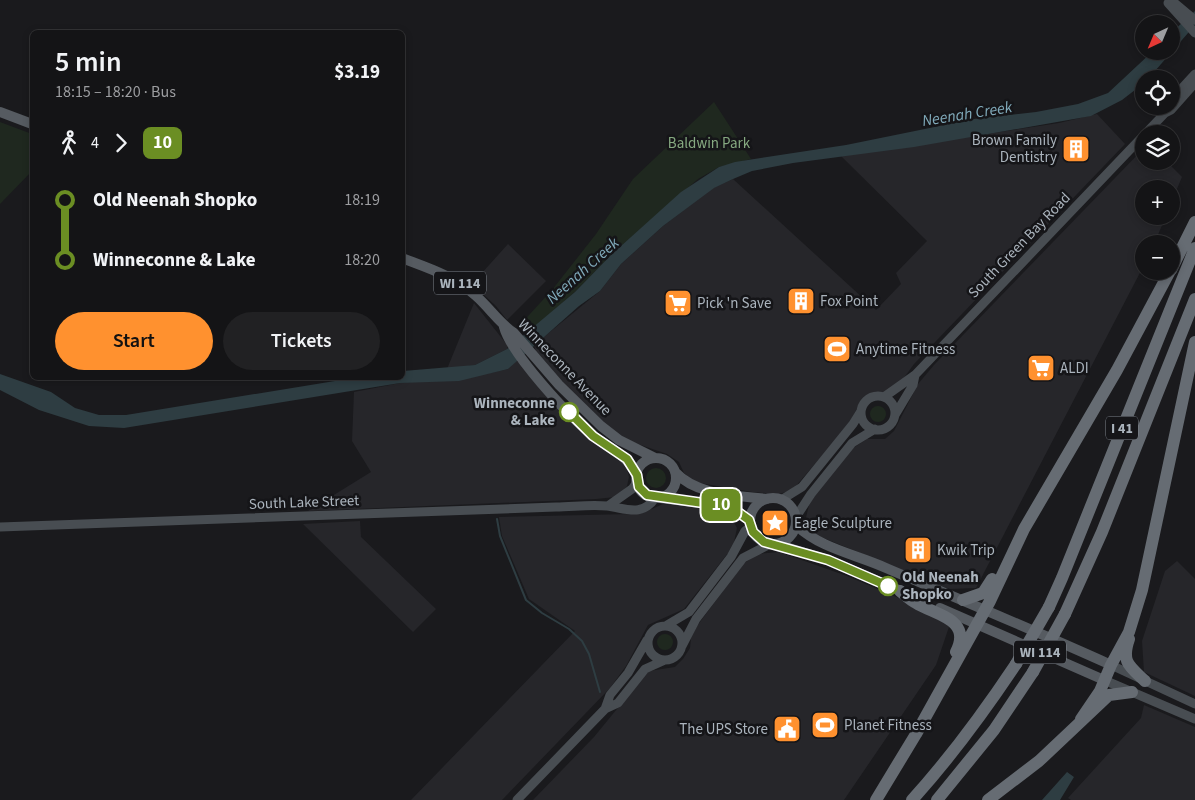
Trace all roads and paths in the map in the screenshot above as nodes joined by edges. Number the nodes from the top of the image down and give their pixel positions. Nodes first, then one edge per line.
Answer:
1 (1169, 1) edge
2 (1188, 18) edge
3 (1194, 30) edge
4 (1195, 74) edge
5 (1195, 83) edge
6 (1180, 90) edge
7 (1195, 91) edge
8 (1180, 97) edge
9 (1180, 101) edge
10 (0, 112) edge
11 (1162, 115) edge
12 (30, 123) edge
13 (1153, 125) edge
14 (1135, 143) edge
15 (1195, 222) edge
16 (1195, 248) edge
17 (1180, 252) edge
18 (405, 259) edge
19 (1166, 280) edge
20 (1195, 299) edge
21 (1195, 342) edge
22 (526, 354) junction
23 (915, 375) junction
24 (884, 397) junction
25 (861, 411) junction
26 (895, 415) junction
27 (875, 429) junction
28 (655, 458) junction
29 (675, 472) junction
30 (635, 482) junction
31 (657, 497) junction
32 (768, 499) junction
33 (781, 500) junction
34 (608, 506) junction
35 (623, 510) junction
36 (796, 522) junction
37 (749, 523) junction
38 (0, 527) edge
39 (1024, 529) junction
40 (773, 544) junction
41 (900, 591) junction
42 (963, 600) junction
43 (984, 608) junction
44 (977, 624) junction
45 (667, 625) junction
46 (1129, 632) junction
47 (647, 640) junction
48 (682, 646) junction
49 (665, 660) junction
50 (1110, 665) junction
51 (948, 673) junction
52 (1104, 680) junction
53 (1145, 681) junction
54 (1132, 692) junction
55 (1195, 704) edge
56 (605, 709) junction
57 (1081, 719) junction
58 (1195, 719) edge
59 (517, 800) edge
60 (876, 800) edge
61 (912, 800) edge
62 (937, 800) edge
63 (988, 800) edge

1 - 2 main road
2 - 3 main road
4 - 6 main road
5 - 8 main road, South Green Bay Road
7 - 9 main road
10 - 12 main road
11 - 13 main road, South Green Bay Road
14 - 23 main road, South Green Bay Road
15 - 17 highway
16 - 61 highway, I 41, bridge
18 - 22 main road, Winneconne Avenue / WI 114
19 - 39 highway
20 - 62 highway, I 41, bridge
21 - 46 highway
22 - 28 main road, Winneconne Avenue / WI 114
22 - 30 main road, Winneconne Avenue / WI 114
23 - 24 main road, South Green Bay Road
23 - 26 main road, South Green Bay Road
24 - 25 main road
24 - 26 main road
25 - 27 main road
25 - 33 main road
26 - 27 main road
27 - 36 main road
28 - 29 main road
28 - 30 main road
29 - 31 main road
29 - 32 main road
30 - 31 main road
30 - 34 main road
30 - 35 main road
31 - 35 main road, South Lake Street
31 - 37 main road
32 - 33 main road
32 - 37 main road
33 - 36 main road
34 - 35 main road, South Lake Street
34 - 38 main road, South Lake Street
36 - 40 main road
36 - 42 main road, WI 114
37 - 40 main road
37 - 45 main road
39 - 42 highway
39 - 43 highway
40 - 41 main road, WI 114
40 - 48 main road
41 - 44 main road, WI 114
41 - 51 highway
42 - 43 main road, WI 114
43 - 44 highway
43 - 50 main road, WI 114
44 - 51 highway
44 - 52 main road, WI 114
45 - 47 main road
45 - 48 main road
46 - 50 highway
46 - 53 highway
47 - 49 main road
47 - 56 main road
48 - 49 main road
49 - 56 main road
50 - 52 highway
50 - 53 main road
51 - 60 highway
52 - 54 main road
52 - 57 highway
53 - 55 main road
54 - 57 highway
54 - 58 main road
56 - 59 main road
57 - 63 highway

